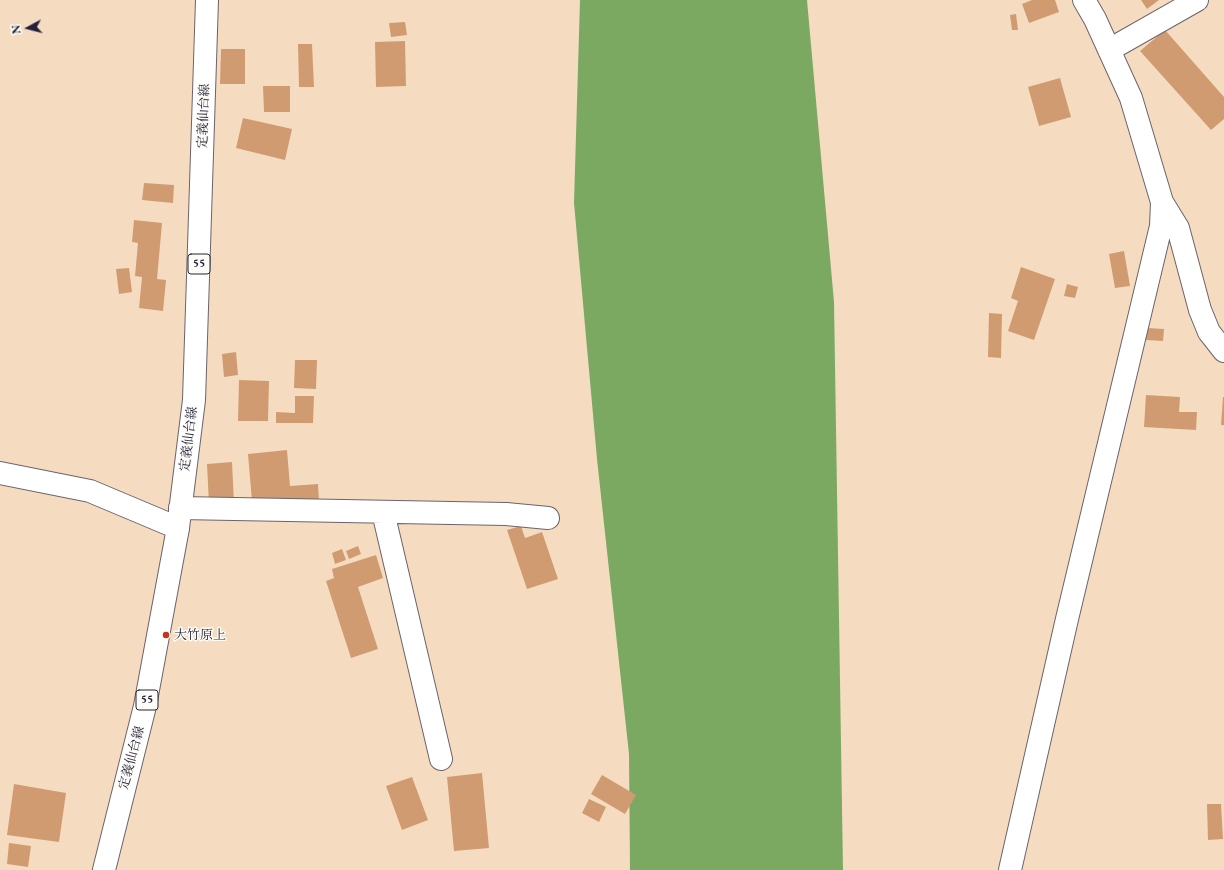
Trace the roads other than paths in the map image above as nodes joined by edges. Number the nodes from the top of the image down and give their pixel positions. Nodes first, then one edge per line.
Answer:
1 (207, 0) edge
2 (1084, 0) edge
3 (1197, 0) edge
4 (1109, 50) junction
5 (1162, 202) junction
6 (1224, 351) edge
7 (0, 473) edge
8 (383, 512) junction
9 (179, 518) junction
10 (548, 518) dead end
11 (441, 759) dead end
12 (104, 870) edge
13 (1010, 870) edge

1 - 9 street, 定義仙台線 / 55
2 - 4 street
3 - 4 street
4 - 5 street
5 - 6 street
5 - 13 street
7 - 9 street
8 - 9 street
8 - 10 street
8 - 11 street
9 - 12 street, 定義仙台線 / 55

